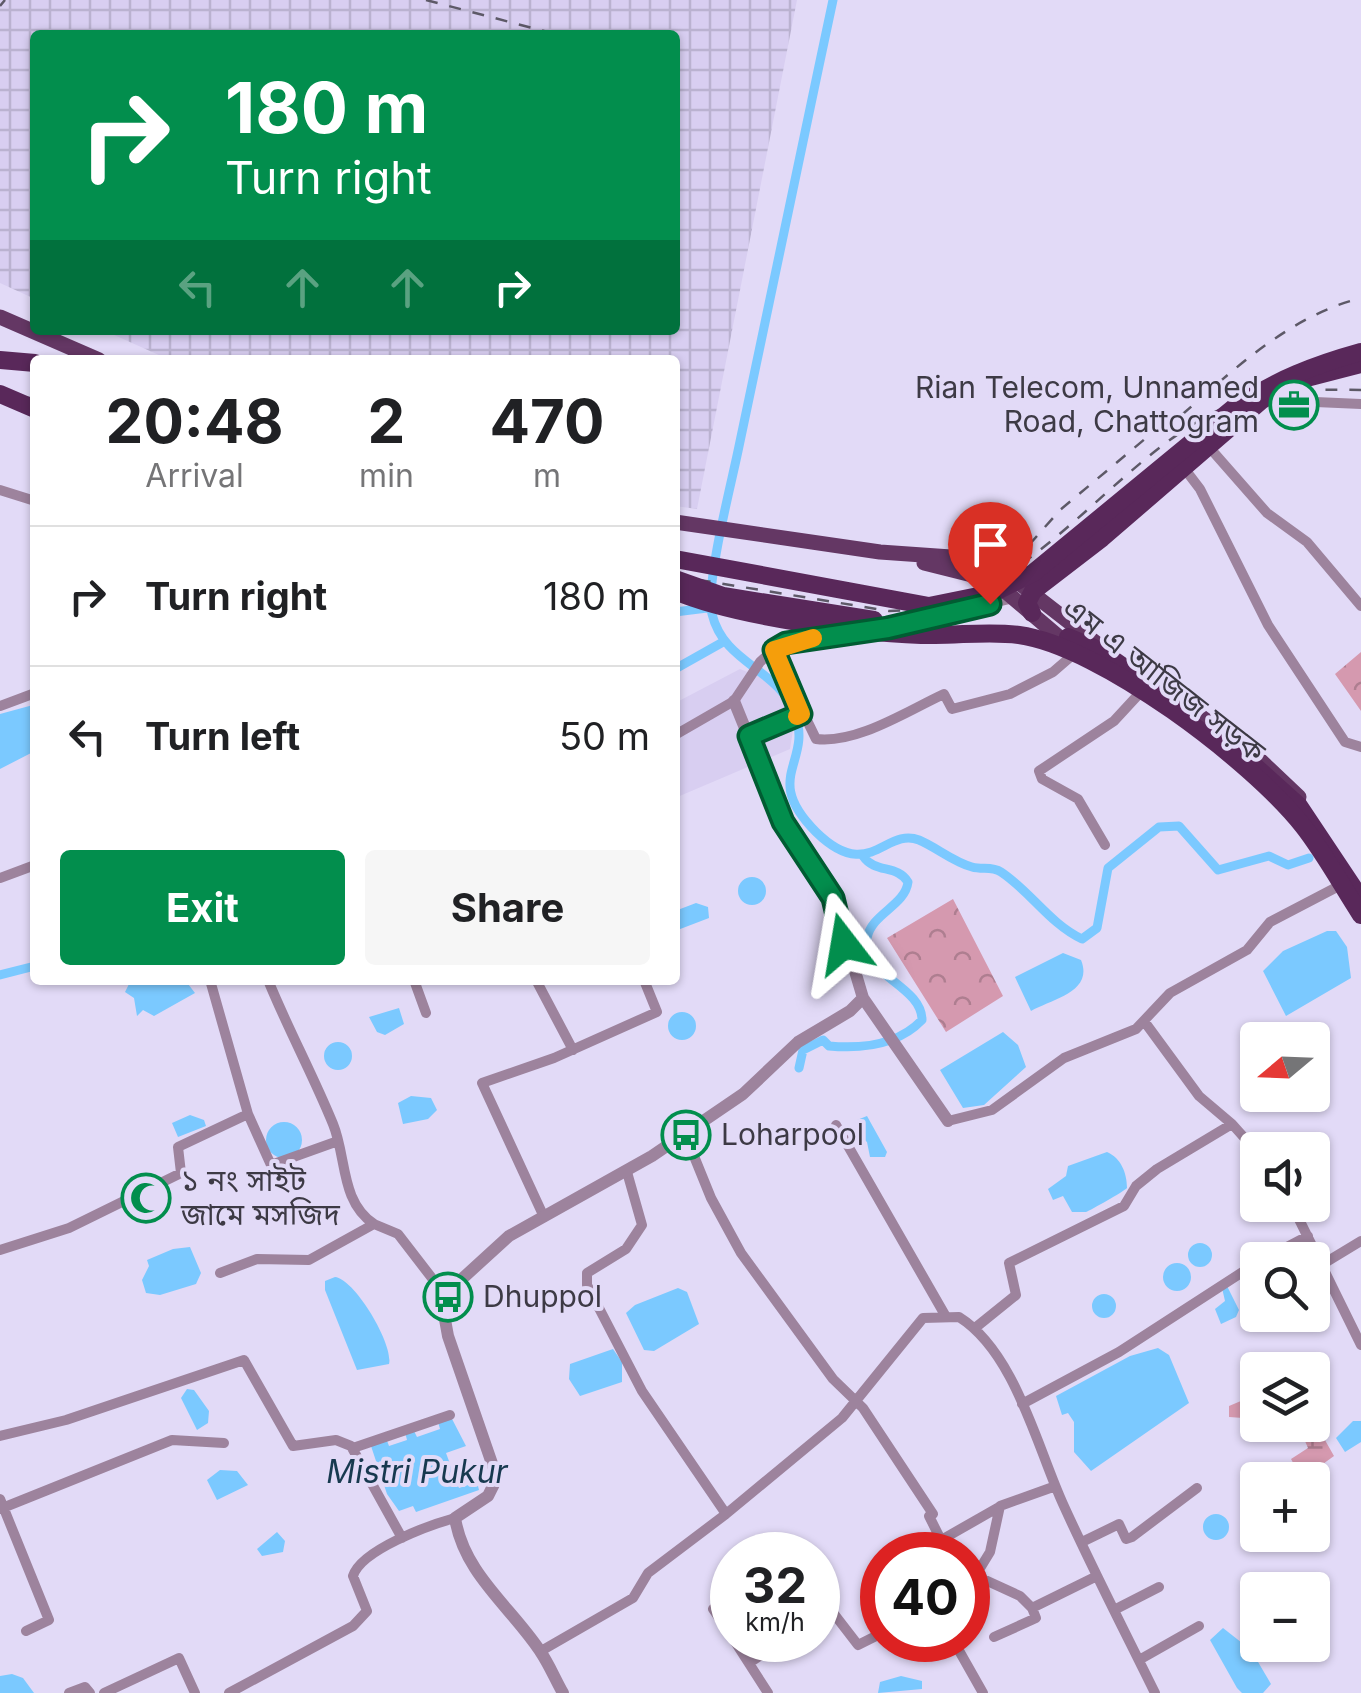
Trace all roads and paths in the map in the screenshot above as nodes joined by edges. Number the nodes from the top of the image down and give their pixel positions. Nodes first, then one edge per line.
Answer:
1 (0, 318) edge
2 (30, 331) edge
3 (40, 335) edge
4 (1361, 352) edge
5 (87, 355) edge
6 (0, 360) edge
7 (30, 363) edge
8 (1361, 364) edge
9 (0, 384) edge
10 (0, 394) edge
11 (30, 396) edge
12 (1262, 400) junction
13 (1361, 404) edge
14 (30, 407) edge
15 (1209, 447) junction
16 (1184, 468) junction
17 (0, 490) edge
18 (30, 499) edge
19 (683, 523) edge
20 (680, 560) edge
21 (680, 581) edge
22 (680, 594) edge
23 (1024, 594) junction
24 (1361, 606) edge
25 (1032, 613) joint
26 (1072, 644) junction
27 (774, 650) junction
28 (1138, 694) junction
29 (30, 695) edge
30 (734, 701) junction
31 (0, 706) edge
32 (801, 714) junction
33 (680, 732) edge
34 (749, 736) junction
35 (1361, 746) edge
36 (1105, 846) dead end
37 (30, 867) edge
38 (0, 878) edge
39 (1337, 887) junction
40 (1361, 888) edge
41 (1361, 899) edge
42 (1361, 915) edge
43 (1361, 925) edge
44 (211, 985) edge
45 (270, 985) edge
46 (416, 985) edge
47 (539, 985) edge
48 (646, 985) edge
49 (863, 998) junction
50 (426, 1013) dead end
51 (1144, 1021) junction
52 (573, 1050) junction
53 (248, 1114) junction
54 (948, 1121) joint
55 (1232, 1124) junction
56 (836, 1125) dead end
57 (1240, 1133) edge
58 (685, 1134) junction
59 (338, 1141) junction
60 (627, 1172) junction
61 (544, 1217) junction
62 (1301, 1222) edge
63 (374, 1224) junction
64 (1308, 1236) junction
65 (1296, 1242) edge
66 (1311, 1242) edge
67 (1361, 1242) edge
68 (0, 1250) edge
69 (1330, 1260) edge
70 (220, 1273) dead end
71 (1240, 1274) edge
72 (1330, 1279) edge
73 (445, 1296) junction
74 (945, 1315) junction
75 (975, 1328) junction
76 (1361, 1345) edge
77 (856, 1403) junction
78 (1022, 1404) junction
79 (450, 1414) dead end
80 (0, 1436) edge
81 (224, 1444) dead end
82 (353, 1448) junction
83 (1053, 1487) dead end
84 (1197, 1488) dead end
85 (1, 1506) edge
86 (1000, 1506) junction
87 (726, 1514) junction
88 (455, 1518) junction
89 (938, 1532) edge
90 (956, 1532) edge
91 (402, 1538) junction
92 (1082, 1542) junction
93 (1097, 1576) junction
94 (1160, 1587) dead end
95 (1032, 1608) junction
96 (1114, 1610) junction
97 (840, 1622) edge
98 (1199, 1626) dead end
99 (26, 1631) dead end
100 (994, 1637) dead end
101 (860, 1644) edge
102 (540, 1651) junction
103 (1139, 1660) junction
104 (965, 1662) edge
105 (749, 1663) edge
106 (69, 1693) edge
107 (90, 1693) edge
108 (104, 1693) edge
109 (195, 1693) edge
110 (229, 1693) edge
111 (562, 1693) edge
112 (768, 1693) edge
113 (983, 1693) edge
114 (1155, 1693) edge

1 - 2 main road
3 - 5 main road
4 - 20 highway, bridge
6 - 7 highway
8 - 12 highway
9 - 11 highway
10 - 14 highway, bridge
12 - 13 street
12 - 15 highway
15 - 16 highway
15 - 24 street
16 - 23 highway
16 - 35 street
17 - 18 street
19 - 23 main road, এম এ আজিজ সড়ক
21 - 26 highway, bridge
22 - 42 highway, bridge
23 - 25 highway
23 - 27 street
23 - 40 main road, এম এ আজিজ সড়ক
25 - 26 main road, এম এ আজিজ সড়ক
26 - 28 main road, এম এ আজিজ সড়ক
26 - 32 street
26 - 41 highway, bridge
27 - 30 street
27 - 32 street
28 - 36 street
28 - 39 main road, এম এ আজিজ সড়ক
29 - 31 street
30 - 33 street
30 - 34 street
32 - 34 street
34 - 49 street
37 - 38 street
39 - 43 main road, এম এ আজিজ সড়ক
39 - 51 street
44 - 53 street
45 - 59 street
46 - 50 street
47 - 52 street
48 - 52 street
49 - 54 street
49 - 58 street
51 - 54 street
51 - 55 street
52 - 61 street
53 - 59 street
53 - 68 street
55 - 57 street
55 - 75 street
56 - 74 street
58 - 60 street
58 - 77 street
59 - 63 street
60 - 61 street
60 - 87 street
61 - 73 street
62 - 64 street
63 - 70 street
63 - 73 street
64 - 65 street
64 - 66 street
67 - 69 street
71 - 78 street
72 - 76 street
73 - 88 street
74 - 75 street
74 - 77 street
75 - 78 street
77 - 87 street
77 - 89 street
78 - 92 street
79 - 82 street
80 - 82 street
81 - 85 street
82 - 91 street
83 - 86 street
84 - 92 street
85 - 99 street
86 - 90 street
86 - 95 street
87 - 102 street
88 - 91 street
88 - 102 street
91 - 110 street
92 - 93 street
93 - 95 street
93 - 96 street
94 - 96 street
95 - 100 street
96 - 103 street
97 - 101 street
98 - 103 street
102 - 111 street
103 - 114 street
104 - 113 street
105 - 112 street
106 - 107 street
108 - 109 street

